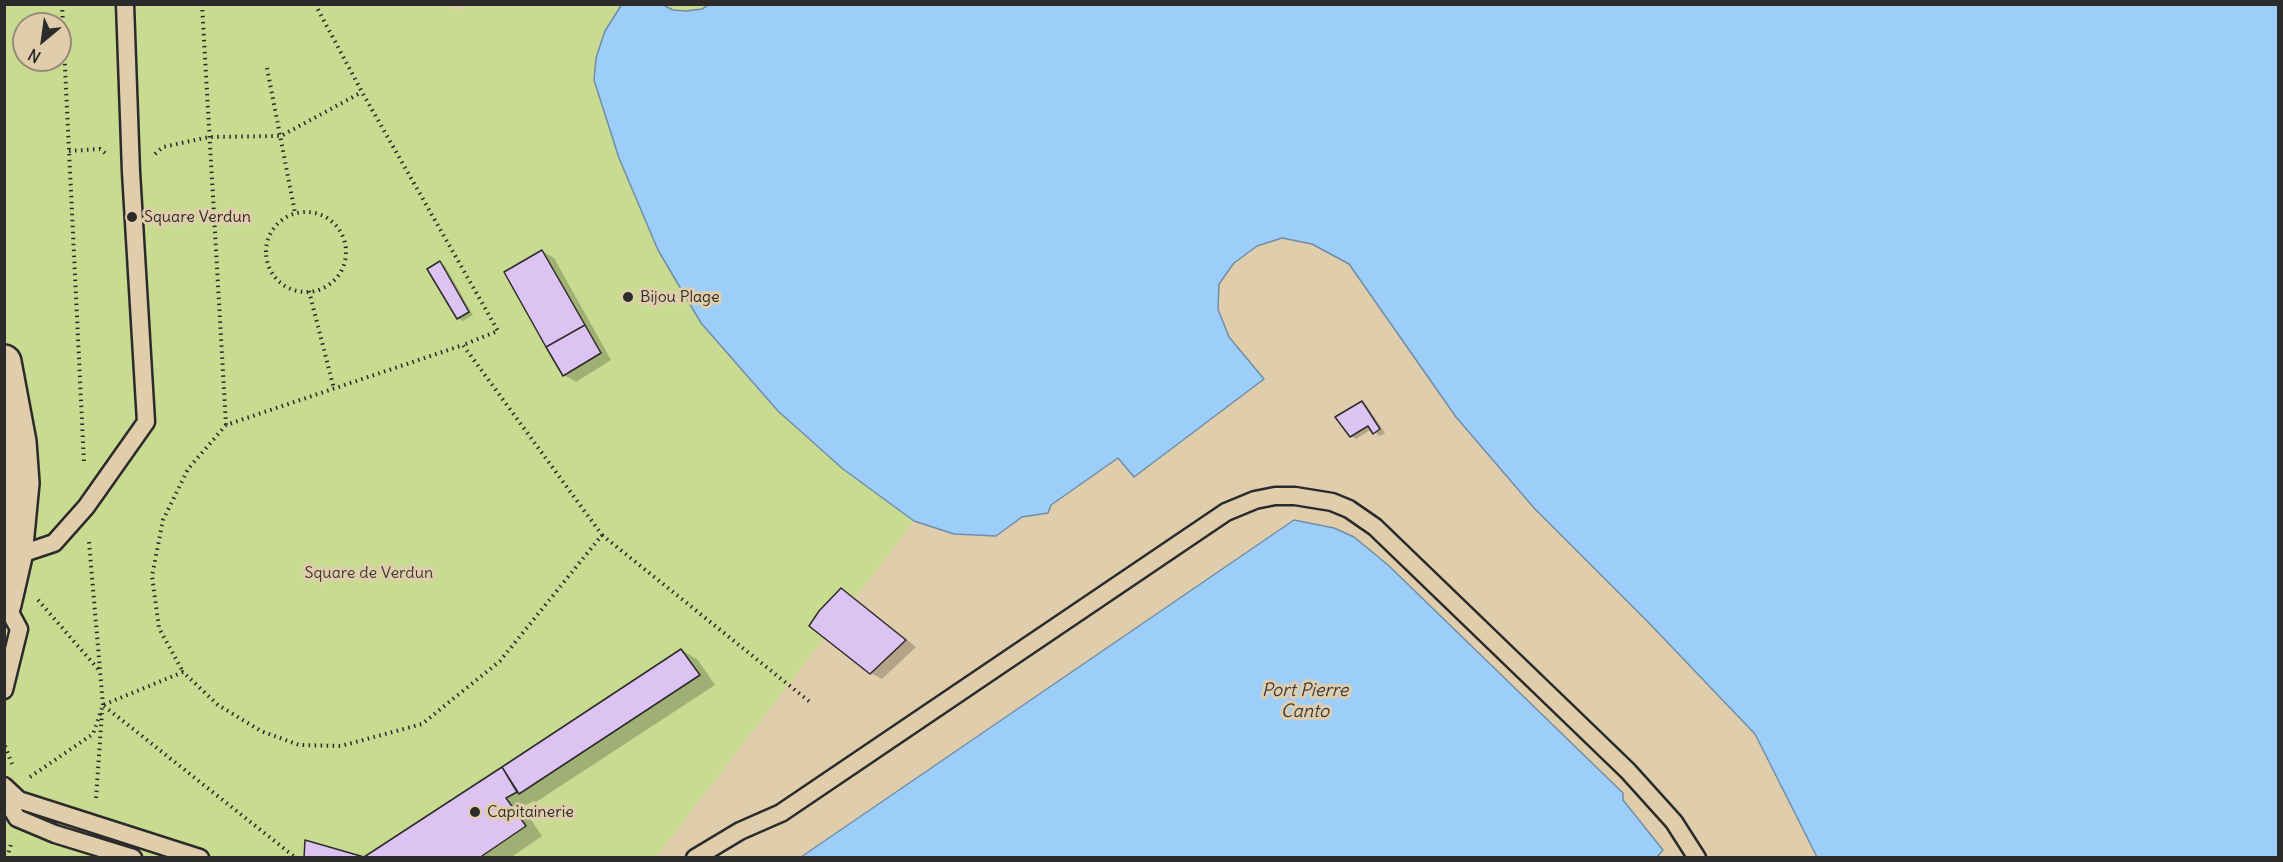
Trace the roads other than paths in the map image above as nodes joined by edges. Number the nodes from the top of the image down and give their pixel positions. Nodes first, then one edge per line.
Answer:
1 (125, 4) edge
2 (4, 362) edge
3 (14, 563) junction
4 (5, 604) edge
5 (4, 690) edge
6 (4, 786) edge
7 (12, 798) edge
8 (133, 858) edge
9 (200, 858) edge
10 (695, 858) edge
11 (1697, 858) edge

1 - 3 lane
2 - 3 street
3 - 4 street
4 - 5 lane
6 - 7 lane
7 - 8 lane
7 - 9 lane
10 - 11 lane

